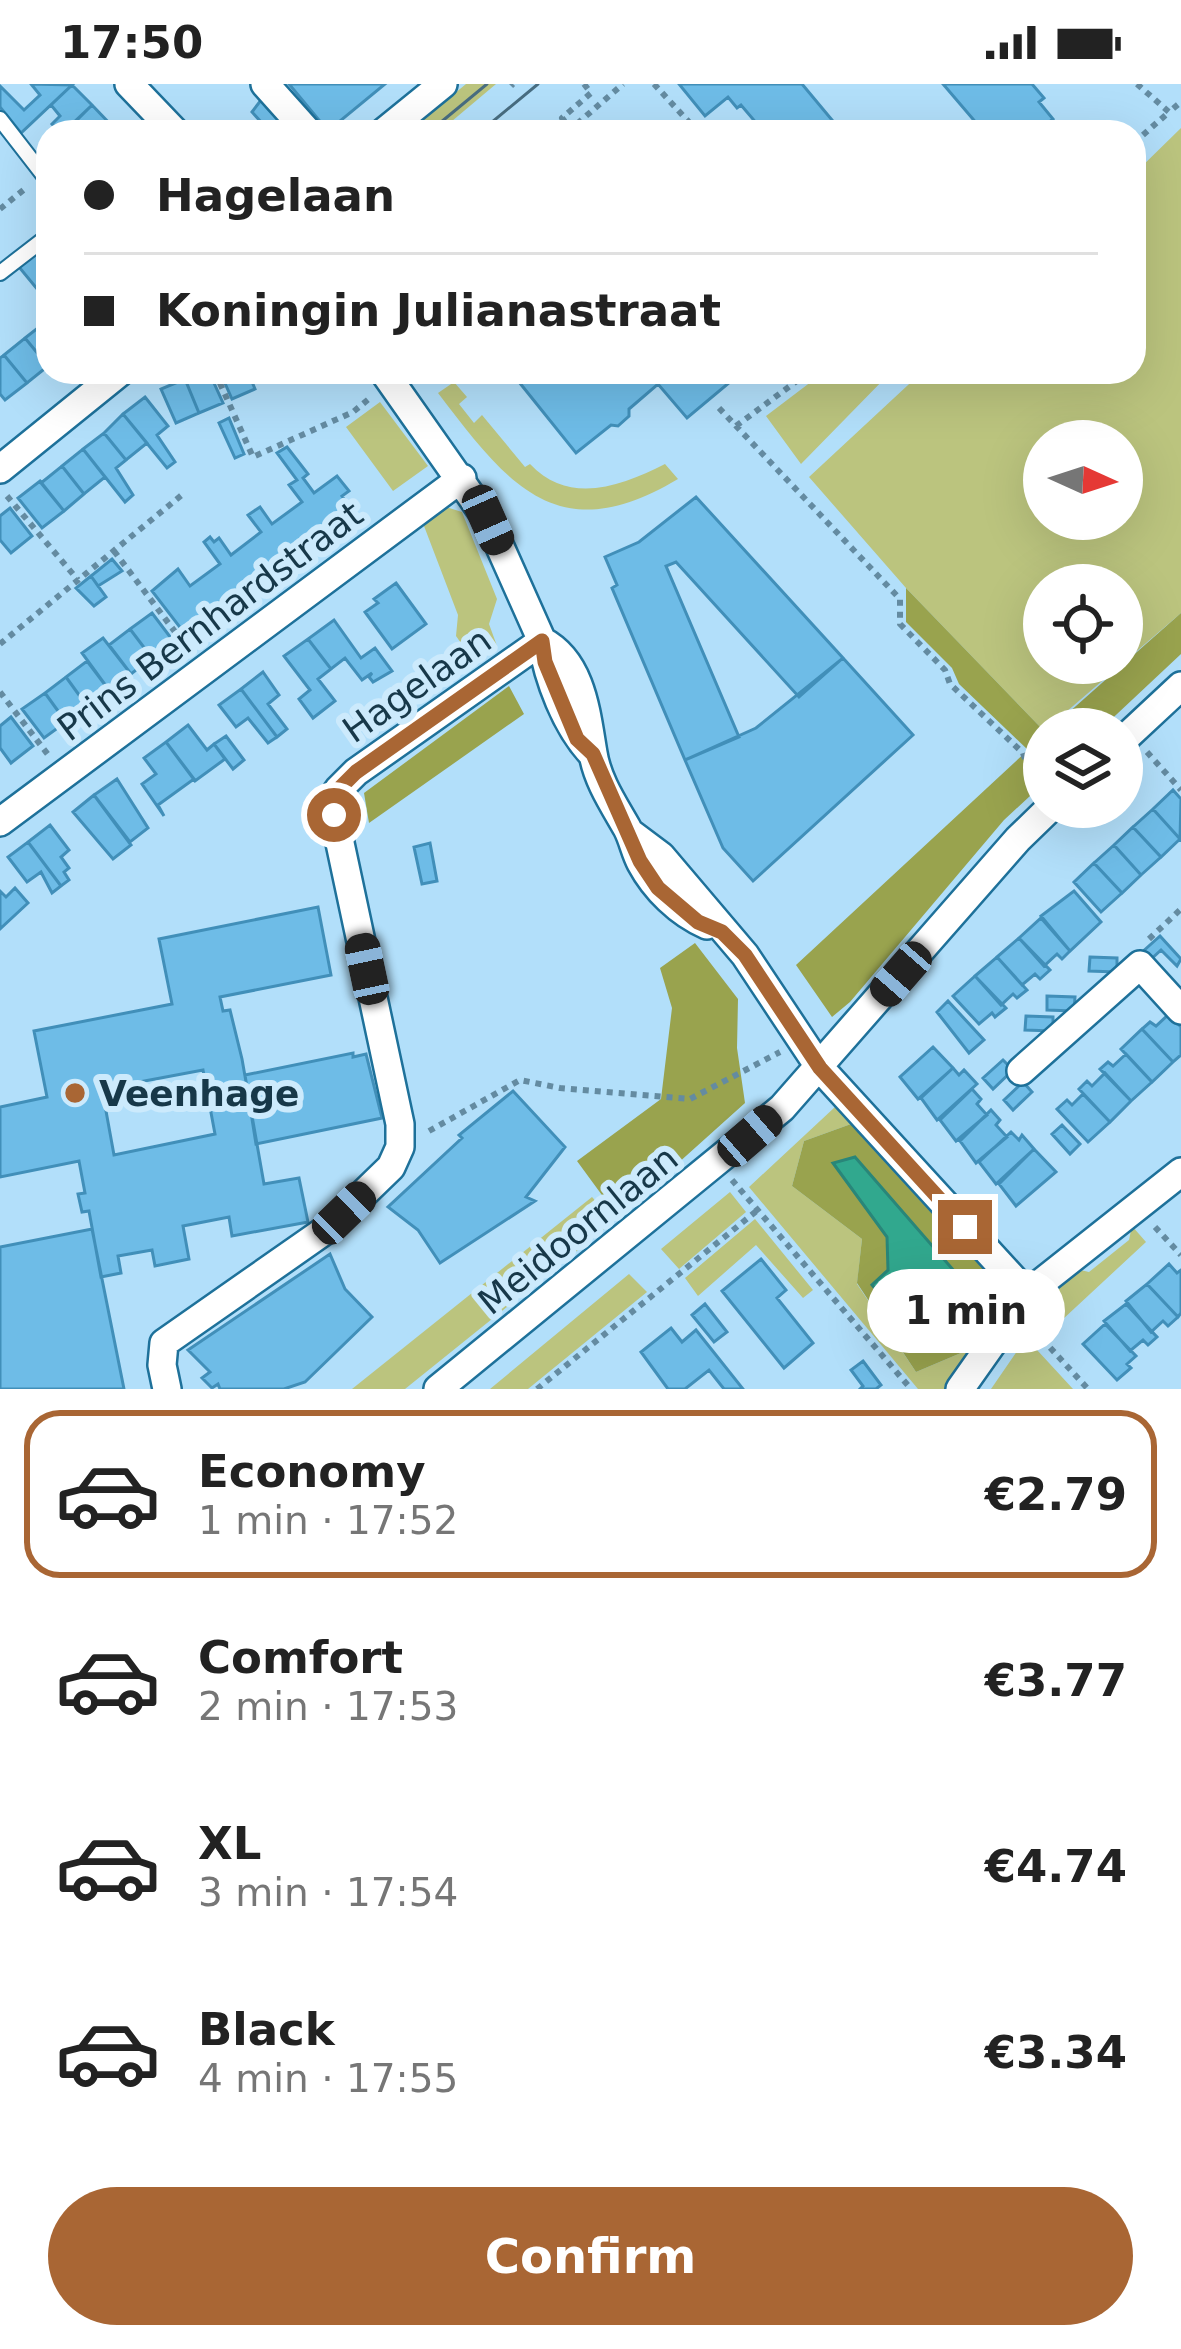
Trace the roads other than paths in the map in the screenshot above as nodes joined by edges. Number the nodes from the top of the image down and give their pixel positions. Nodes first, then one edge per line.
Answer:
1 (130, 84) edge
2 (266, 84) edge
3 (443, 84) edge
4 (0, 119) edge
5 (164, 120) edge
6 (298, 120) edge
7 (399, 120) edge
8 (36, 165) edge
9 (36, 245) edge
10 (0, 273) edge
11 (105, 384) edge
12 (392, 384) edge
13 (0, 469) edge
14 (462, 478) junction
15 (542, 641) junction
16 (1181, 686) edge
17 (1143, 721) edge
18 (0, 822) edge
19 (1026, 828) edge
20 (1181, 1010) edge
21 (820, 1068) junction
22 (1022, 1071) dead end
23 (1181, 1172) edge
24 (1021, 1302) junction
25 (167, 1389) edge
26 (438, 1389) edge
27 (960, 1389) edge

1 - 5 street
2 - 6 street
3 - 7 street
4 - 8 lane
9 - 10 lane
11 - 13 street
12 - 14 street
14 - 15 street
14 - 18 street, Prins Bernhardstraat
15 - 21 street
15 - 25 street, Hagelaan
16 - 17 street
19 - 21 street, Meidoornlaan
20 - 22 street
21 - 24 street
21 - 26 street, Meidoornlaan
23 - 24 street
24 - 27 street

